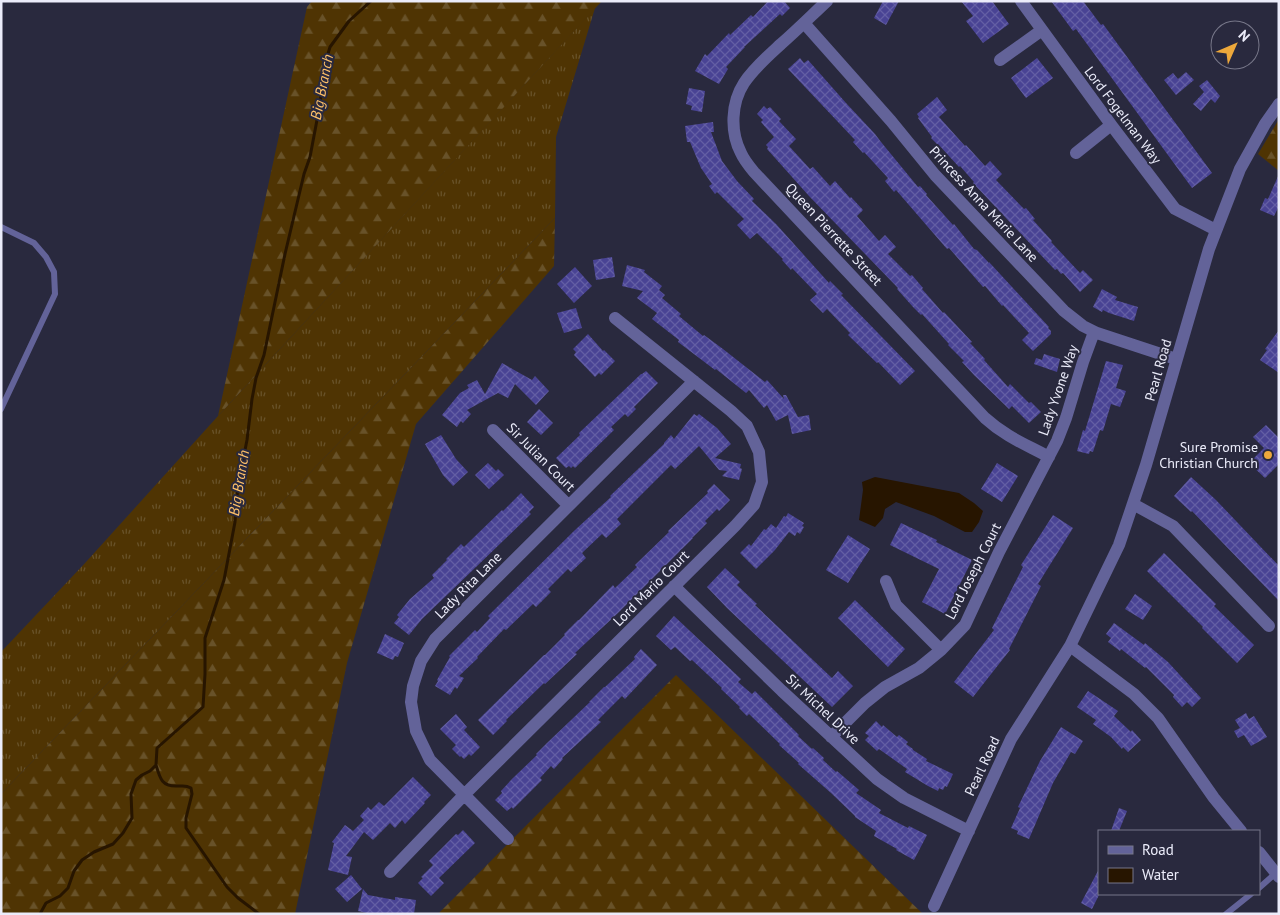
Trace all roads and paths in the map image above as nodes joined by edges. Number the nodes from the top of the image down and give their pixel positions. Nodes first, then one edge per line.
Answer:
1 (827, 1) edge
2 (1021, 1) edge
3 (804, 23) junction
4 (1042, 30) junction
5 (1000, 60) dead end
6 (1279, 104) edge
7 (1111, 125) junction
8 (1076, 153) dead end
9 (1, 227) edge
10 (1216, 230) junction
11 (614, 318) dead end
12 (1094, 332) junction
13 (1176, 359) junction
14 (694, 381) junction
15 (1, 409) edge
16 (493, 430) dead end
17 (1049, 457) junction
18 (1133, 504) junction
19 (568, 505) junction
20 (886, 581) dead end
21 (674, 586) junction
22 (1269, 626) dead end
23 (1070, 646) junction
24 (941, 650) junction
25 (831, 737) junction
26 (464, 795) junction
27 (969, 830) junction
28 (1240, 830) edge
29 (508, 839) dead end
30 (1260, 853) edge
31 (390, 872) dead end
32 (1278, 875) edge
33 (1260, 887) edge
34 (1250, 895) edge
35 (934, 906) dead end
36 (1226, 914) edge

1 - 3 street, Queen Pierrette Street
2 - 4 street, Lord Fogelman Way
3 - 12 street, Princess Anna Marie Lane
3 - 17 street, Queen Pierrette Street
4 - 5 street
4 - 7 street, Lord Fogelman Way
6 - 10 street, Pearl Road
7 - 8 street
7 - 10 street, Lord Fogelman Way
9 - 15 lane
10 - 13 street, Pearl Road
11 - 14 street, Lord Mario Court
12 - 13 street, Princess Anna Marie Lane
12 - 17 street, Lady Yvone Way
13 - 18 street, Pearl Road
14 - 19 street, Lady Rita Lane
14 - 21 street, Lord Mario Court
16 - 19 street, Sir Julian Court
17 - 24 street, Lord Joseph Court
18 - 22 street
18 - 23 street, Pearl Road
19 - 26 street, Lady Rita Lane
20 - 24 street
21 - 25 street, Sir Michel Drive
21 - 26 street, Lord Mario Court
23 - 27 street, Pearl Road
23 - 28 street
24 - 25 street, Lord Joseph Court
25 - 27 street, Sir Michel Drive
26 - 29 street, Lady Rita Lane
26 - 31 street, Lord Mario Court
27 - 35 street, Pearl Road
30 - 32 street
32 - 33 lane
34 - 36 lane

